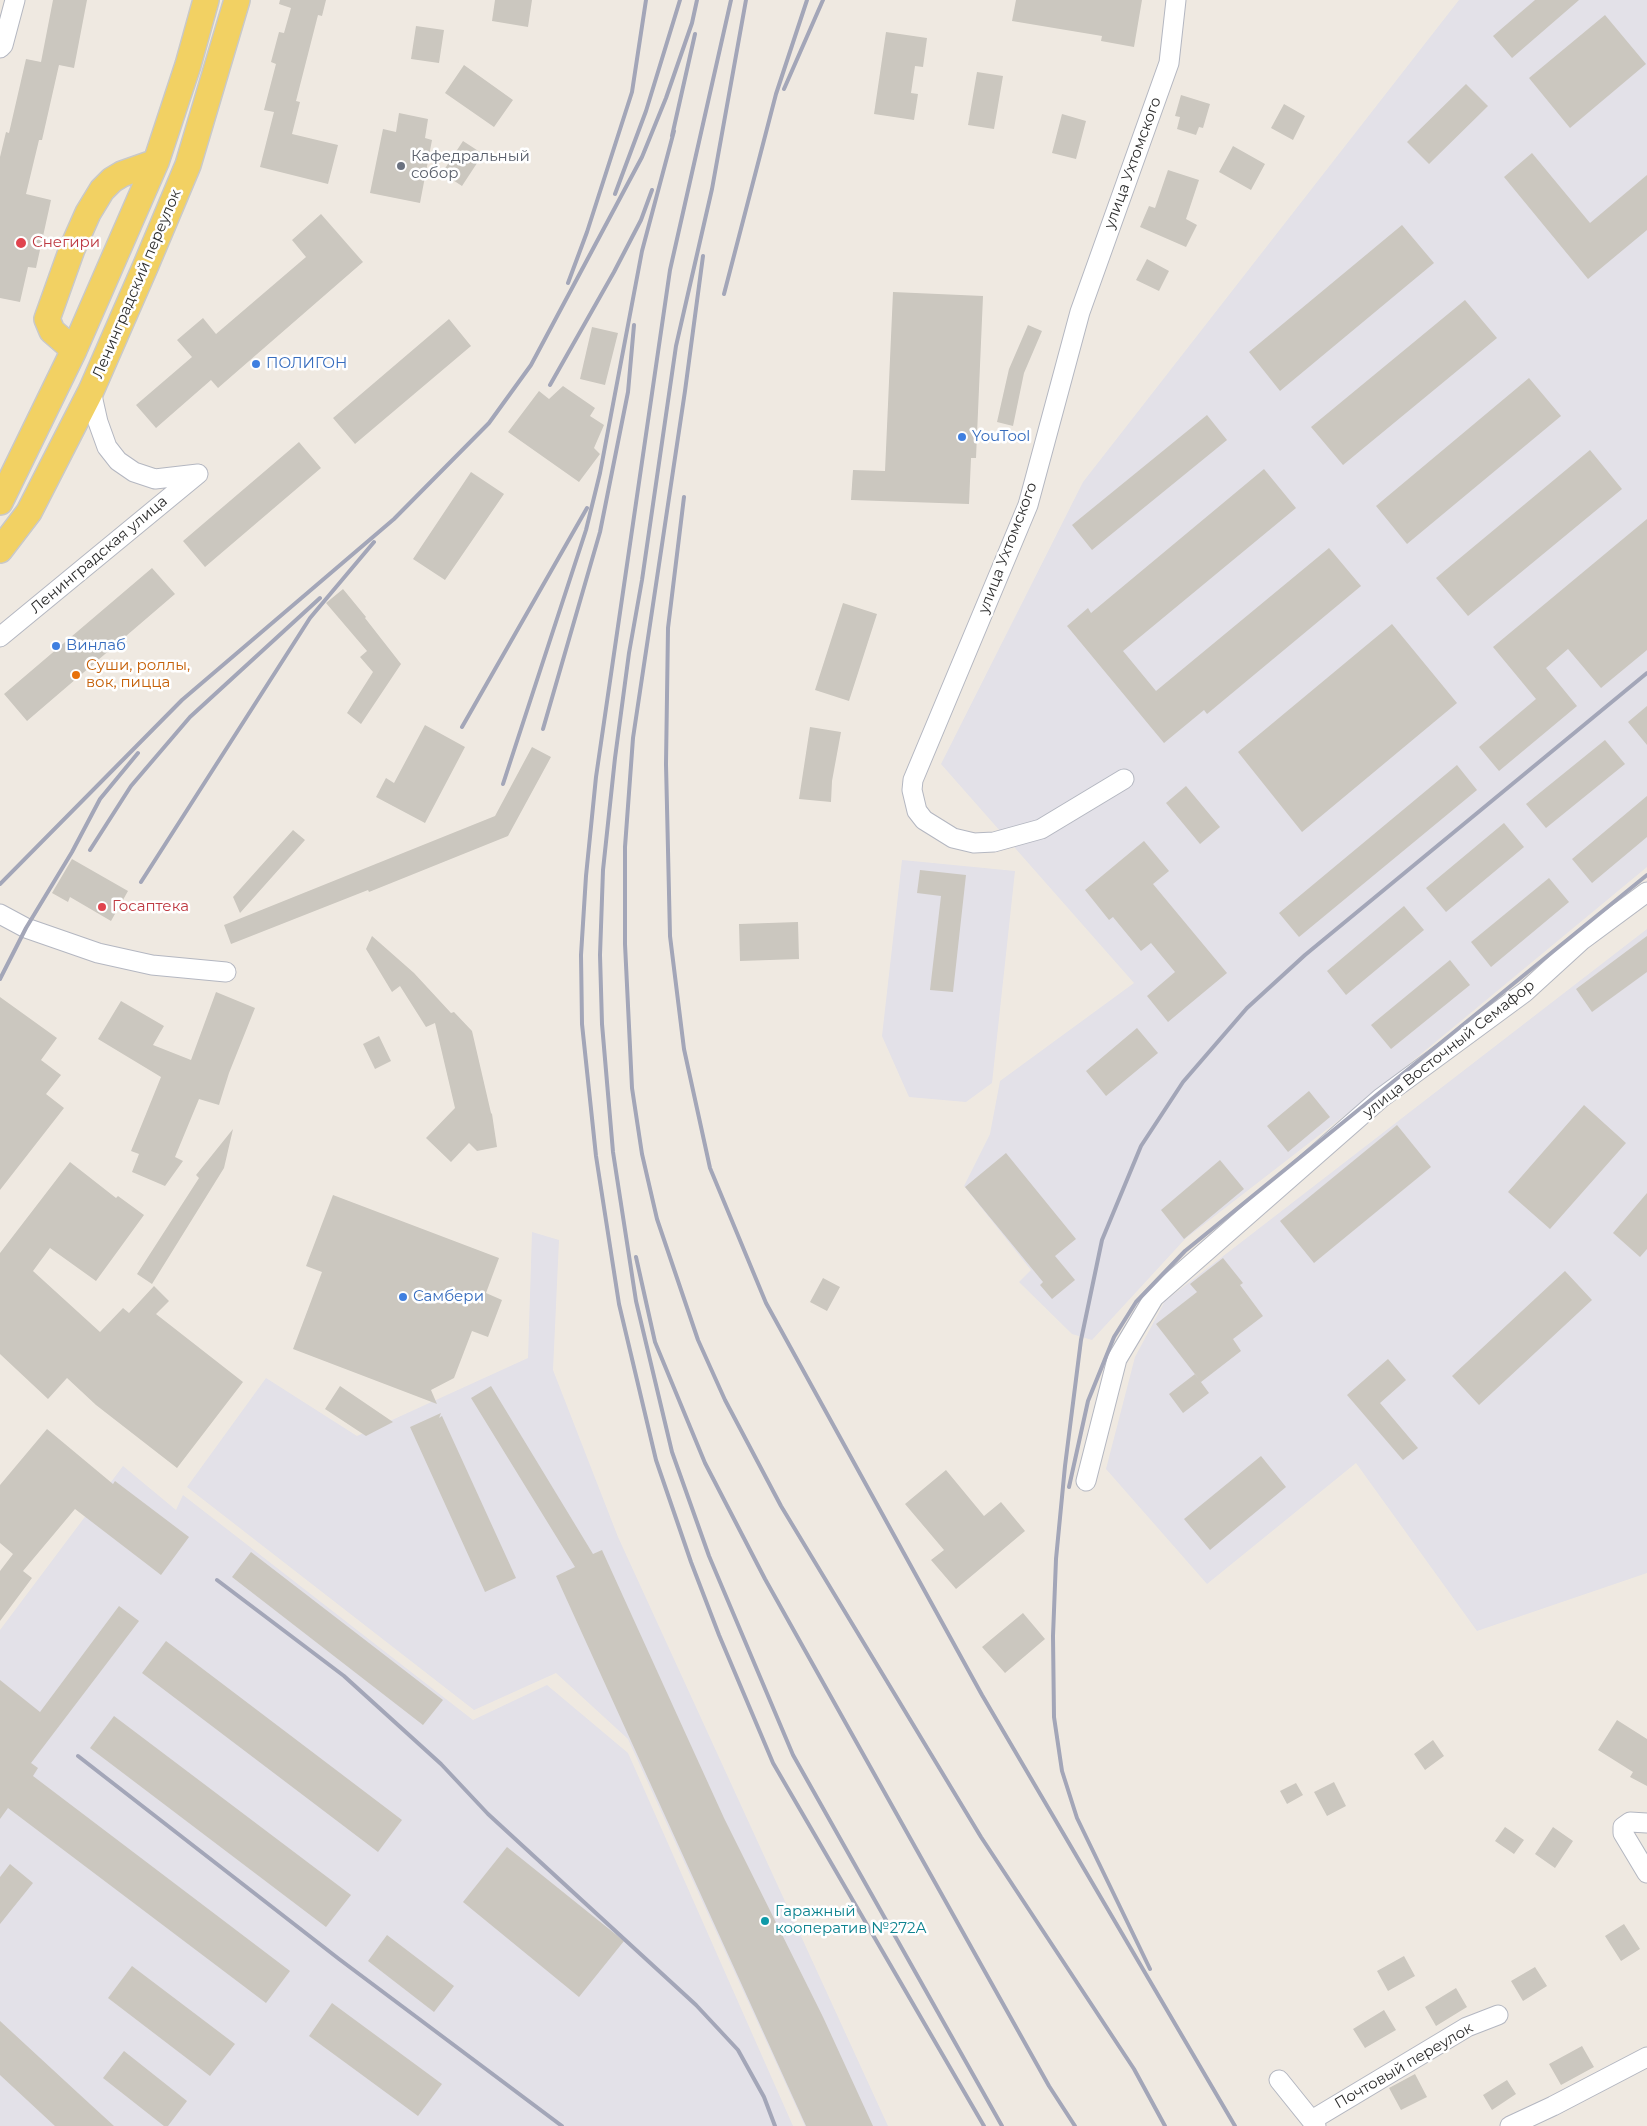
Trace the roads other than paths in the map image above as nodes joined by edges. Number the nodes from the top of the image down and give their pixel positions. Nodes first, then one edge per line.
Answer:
1 (15, 0) edge
2 (206, 0) edge
3 (237, 0) edge
4 (1176, 0) edge
5 (0, 48) edge
6 (156, 162) junction
7 (74, 350) junction
8 (91, 391) junction
9 (0, 502) edge
10 (0, 550) edge
11 (8, 628) edge
12 (0, 637) edge
13 (1124, 779) dead end
14 (1647, 892) edge
15 (0, 914) edge
16 (226, 972) dead end
17 (1086, 1481) dead end
18 (1647, 1823) edge
19 (1647, 1873) edge
20 (1498, 2015) dead end
21 (1647, 2056) edge
22 (1279, 2080) dead end
23 (1314, 2123) edge
24 (1510, 2126) edge

1 - 5 street
2 - 6 main road, Ленинградский переулок
3 - 8 main road, Ленинградский переулок
4 - 13 street, улица Ухтомского
6 - 7 main road, Ленинградский переулок
6 - 7 main road
7 - 9 main road, Ленинградский переулок
8 - 10 main road, Ленинградский переулок
8 - 11 street, Ленинградская улица
11 - 12 street, Ленинградская улица
14 - 17 street, улица Восточный Семафор
15 - 16 street
18 - 19 street
20 - 23 street, Почтовый переулок
21 - 24 street
22 - 23 street

